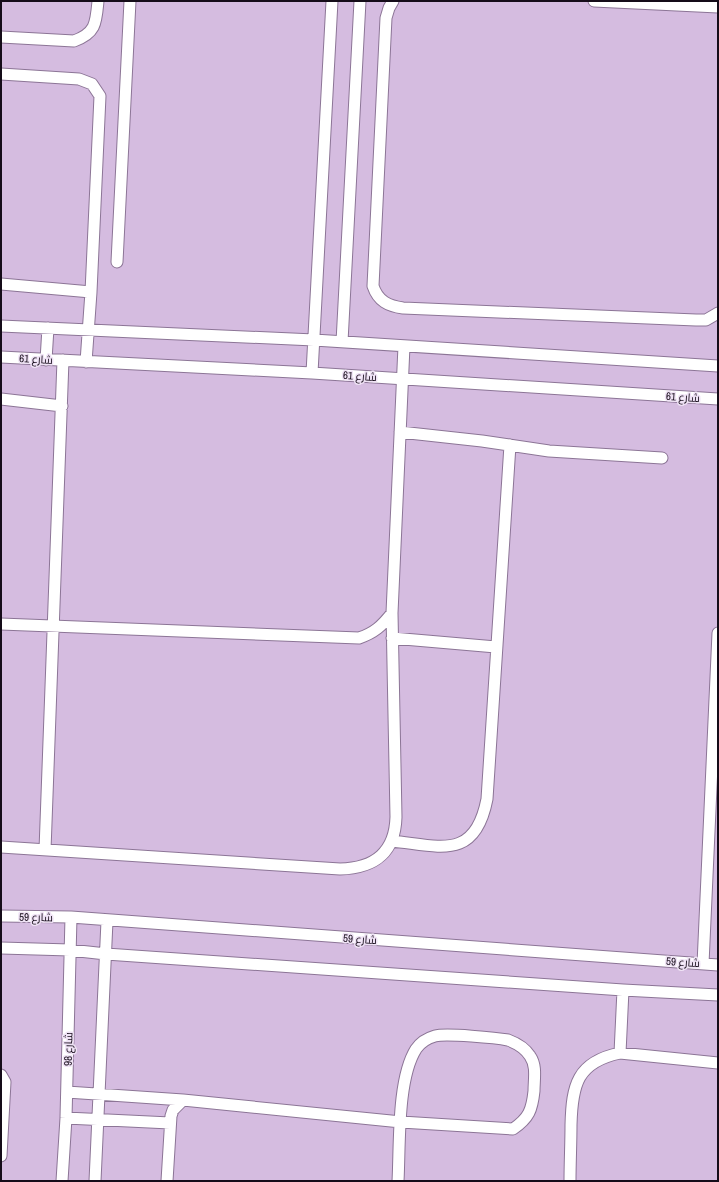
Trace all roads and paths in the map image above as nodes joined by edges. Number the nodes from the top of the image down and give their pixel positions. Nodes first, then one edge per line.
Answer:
1 (98, 1) edge
2 (130, 1) edge
3 (332, 1) edge
4 (360, 1) edge
5 (393, 1) edge
6 (594, 1) edge
7 (634, 2) edge
8 (718, 7) edge
9 (1, 36) edge
10 (1, 74) edge
11 (117, 262) dead end
12 (1, 284) edge
13 (91, 292) junction
14 (718, 313) edge
15 (1, 326) edge
16 (48, 328) junction
17 (88, 330) junction
18 (314, 340) junction
19 (342, 342) junction
20 (404, 346) junction
21 (1, 357) edge
22 (46, 360) junction
23 (63, 360) junction
24 (86, 362) junction
25 (718, 366) edge
26 (312, 373) junction
27 (402, 379) junction
28 (1, 399) edge
29 (718, 399) edge
30 (62, 406) junction
31 (400, 432) junction
32 (510, 445) junction
33 (662, 458) dead end
34 (392, 613) junction
35 (1, 624) edge
36 (54, 626) junction
37 (718, 633) edge
38 (392, 638) junction
39 (496, 647) junction
40 (392, 841) junction
41 (1, 847) edge
42 (45, 850) junction
43 (1, 916) edge
44 (71, 917) junction
45 (107, 921) junction
46 (1, 948) edge
47 (70, 950) junction
48 (106, 954) junction
49 (703, 964) junction
50 (718, 965) edge
51 (623, 990) junction
52 (718, 995) edge
53 (620, 1053) junction
54 (718, 1063) edge
55 (1, 1075) edge
56 (67, 1092) junction
57 (100, 1094) junction
58 (183, 1100) junction
59 (66, 1118) junction
60 (99, 1119) junction
61 (170, 1122) junction
62 (401, 1122) junction
63 (1, 1156) edge
64 (62, 1181) edge
65 (95, 1181) edge
66 (167, 1181) edge
67 (398, 1181) edge
68 (570, 1181) edge

1 - 9 lane
2 - 11 lane
3 - 18 lane
4 - 19 lane
5 - 14 lane
6 - 7 lane
7 - 8 lane
10 - 13 lane
12 - 13 lane
13 - 17 lane
15 - 16 lane
16 - 17 lane
16 - 22 lane
17 - 18 lane
17 - 24 lane
18 - 19 lane
18 - 26 lane
19 - 20 lane
20 - 25 lane
20 - 27 lane
21 - 22 lane, شارع 61
22 - 23 lane, شارع 61
23 - 24 lane, شارع 61
23 - 30 lane
24 - 26 lane, شارع 61
26 - 27 lane, شارع 61
27 - 29 lane, شارع 61
27 - 31 lane
28 - 30 lane
30 - 36 lane
31 - 32 lane
31 - 34 lane
32 - 33 lane
32 - 39 lane
34 - 36 lane
34 - 38 lane
35 - 36 lane
36 - 42 lane
37 - 49 lane
38 - 39 lane
38 - 40 lane
39 - 40 lane
40 - 42 lane
41 - 42 lane
43 - 44 lane, شارع 59
44 - 45 lane, شارع 59
44 - 47 lane, شارع 98
45 - 48 lane
45 - 49 lane, شارع 59
46 - 47 lane
47 - 48 lane
47 - 56 lane, شارع 98
48 - 51 lane
48 - 57 lane
49 - 50 lane, شارع 59
51 - 52 lane
51 - 53 lane
53 - 54 lane
53 - 68 lane
55 - 63 lane
56 - 57 lane
56 - 59 lane, شارع 98
57 - 58 lane
57 - 60 lane
58 - 61 lane
58 - 62 lane
59 - 60 lane
59 - 64 lane, شارع 98
60 - 61 lane
60 - 65 lane
61 - 66 lane
62 - 62 lane
62 - 67 lane

